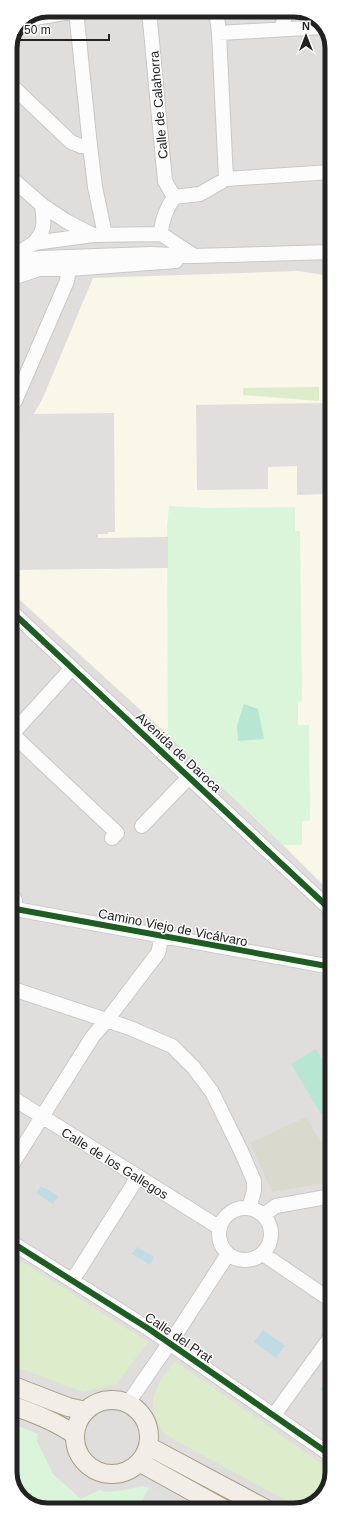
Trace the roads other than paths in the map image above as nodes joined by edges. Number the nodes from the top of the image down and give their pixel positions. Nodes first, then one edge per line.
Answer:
1 (77, 17) edge
2 (150, 17) edge
3 (217, 17) edge
4 (285, 17) edge
5 (317, 27) edge
6 (281, 29) junction
7 (219, 33) junction
8 (17, 91) edge
9 (90, 146) junction
10 (325, 172) edge
11 (226, 179) junction
12 (17, 183) edge
13 (174, 197) junction
14 (42, 205) junction
15 (161, 234) junction
16 (99, 235) junction
17 (34, 243) junction
18 (325, 252) edge
19 (17, 256) edge
20 (193, 256) junction
21 (17, 262) edge
22 (69, 270) junction
23 (17, 276) edge
24 (17, 396) edge
25 (17, 617) edge
26 (72, 668) junction
27 (17, 727) edge
28 (17, 739) edge
29 (189, 777) junction
30 (142, 826) dead end
31 (112, 838) dead end
32 (325, 904) edge
33 (17, 909) edge
34 (162, 936) junction
35 (325, 966) edge
36 (17, 990) edge
37 (107, 1020) junction
38 (17, 1101) edge
39 (42, 1116) junction
40 (17, 1155) edge
41 (138, 1177) junction
42 (325, 1197) edge
43 (249, 1208) junction
44 (263, 1215) junction
45 (220, 1228) junction
46 (17, 1246) edge
47 (228, 1254) junction
48 (263, 1254) junction
49 (72, 1280) junction
50 (325, 1296) edge
51 (170, 1343) junction
52 (325, 1345) edge
53 (17, 1387) edge
54 (128, 1403) junction
55 (17, 1407) edge
56 (86, 1411) junction
57 (274, 1415) junction
58 (75, 1435) junction
59 (148, 1446) junction
60 (325, 1451) edge
61 (139, 1462) junction
62 (213, 1503) edge
63 (255, 1503) edge

1 - 9 street
2 - 13 street, Calle de Calahorra
3 - 7 street
4 - 6 street
5 - 6 street
6 - 7 street
7 - 11 street
8 - 9 street
9 - 16 street
10 - 11 street
11 - 13 street
12 - 14 street
13 - 15 street
14 - 16 street
14 - 17 street
15 - 16 street
15 - 20 street
16 - 17 street
17 - 19 street
18 - 20 street
20 - 21 street
20 - 22 street
22 - 23 street
22 - 24 street
25 - 26 street, Avenida de Daroca
26 - 27 street
26 - 29 street, Avenida de Daroca
28 - 31 street
29 - 30 street
29 - 32 street, Avenida de Daroca
33 - 34 street, Camino Viejo de Vicálvaro
34 - 35 street, Camino Viejo de Vicálvaro
34 - 37 street
36 - 37 street
37 - 39 street
37 - 43 street
38 - 39 street, Calle de los Gallegos
39 - 40 street
39 - 41 street, Calle de los Gallegos
41 - 45 street, Calle de los Gallegos
41 - 49 street
42 - 44 street
43 - 44 street
43 - 45 street
44 - 48 street
45 - 47 street
46 - 49 street, Calle del Prat
47 - 48 street
47 - 51 street
48 - 50 street
49 - 51 street, Calle del Prat
51 - 54 street
51 - 57 street, Calle del Prat
52 - 57 street
53 - 56 main road
54 - 56 main road
54 - 59 main road
55 - 58 main road
56 - 58 main road
57 - 60 street, Calle del Prat
58 - 61 main road
59 - 61 main road
59 - 63 main road
61 - 62 main road

